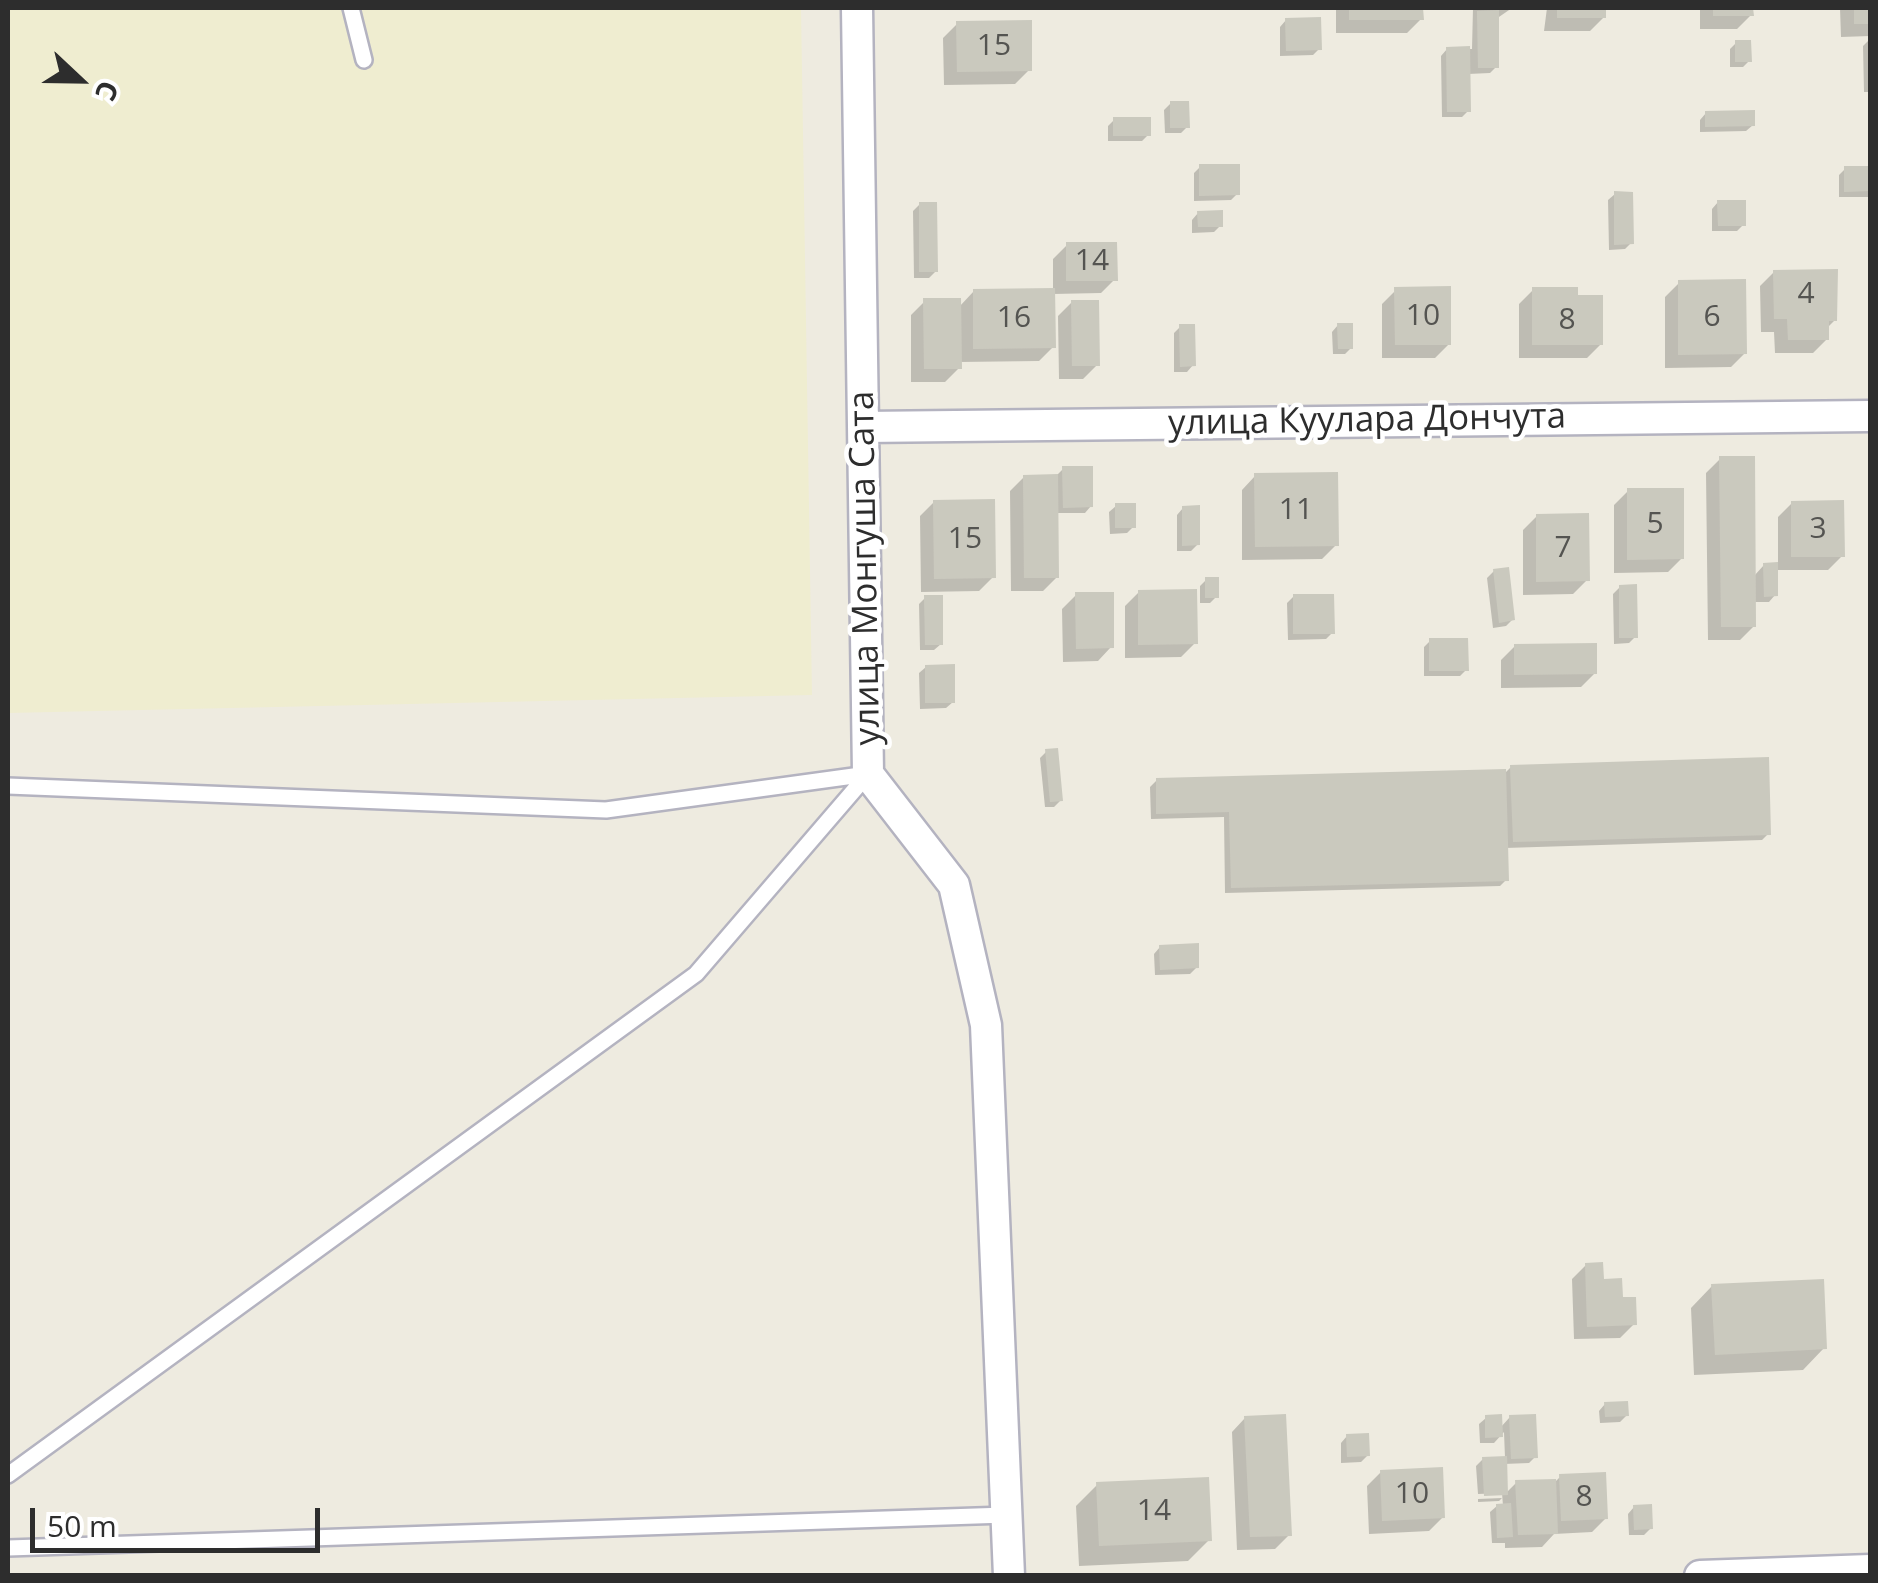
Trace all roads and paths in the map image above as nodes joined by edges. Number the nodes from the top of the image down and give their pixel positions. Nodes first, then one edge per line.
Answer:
1 (351, 8) edge
2 (858, 8) edge
3 (364, 60) dead end
4 (1870, 416) edge
5 (864, 427) junction
6 (868, 774) junction
7 (8, 786) edge
8 (8, 1475) edge
9 (1006, 1515) junction
10 (8, 1548) edge
11 (1870, 1570) edge
12 (1009, 1576) edge
13 (1700, 1576) edge

1 - 3 lane
2 - 5 street, улица Монгуша Сата
4 - 5 street, улица Куулара Дончута
5 - 6 street, улица Монгуша Сата
6 - 7 lane
6 - 8 lane
6 - 9 street, улица Монгуша Сата
9 - 10 lane
9 - 12 street, улица Монгуша Сата
11 - 13 street

